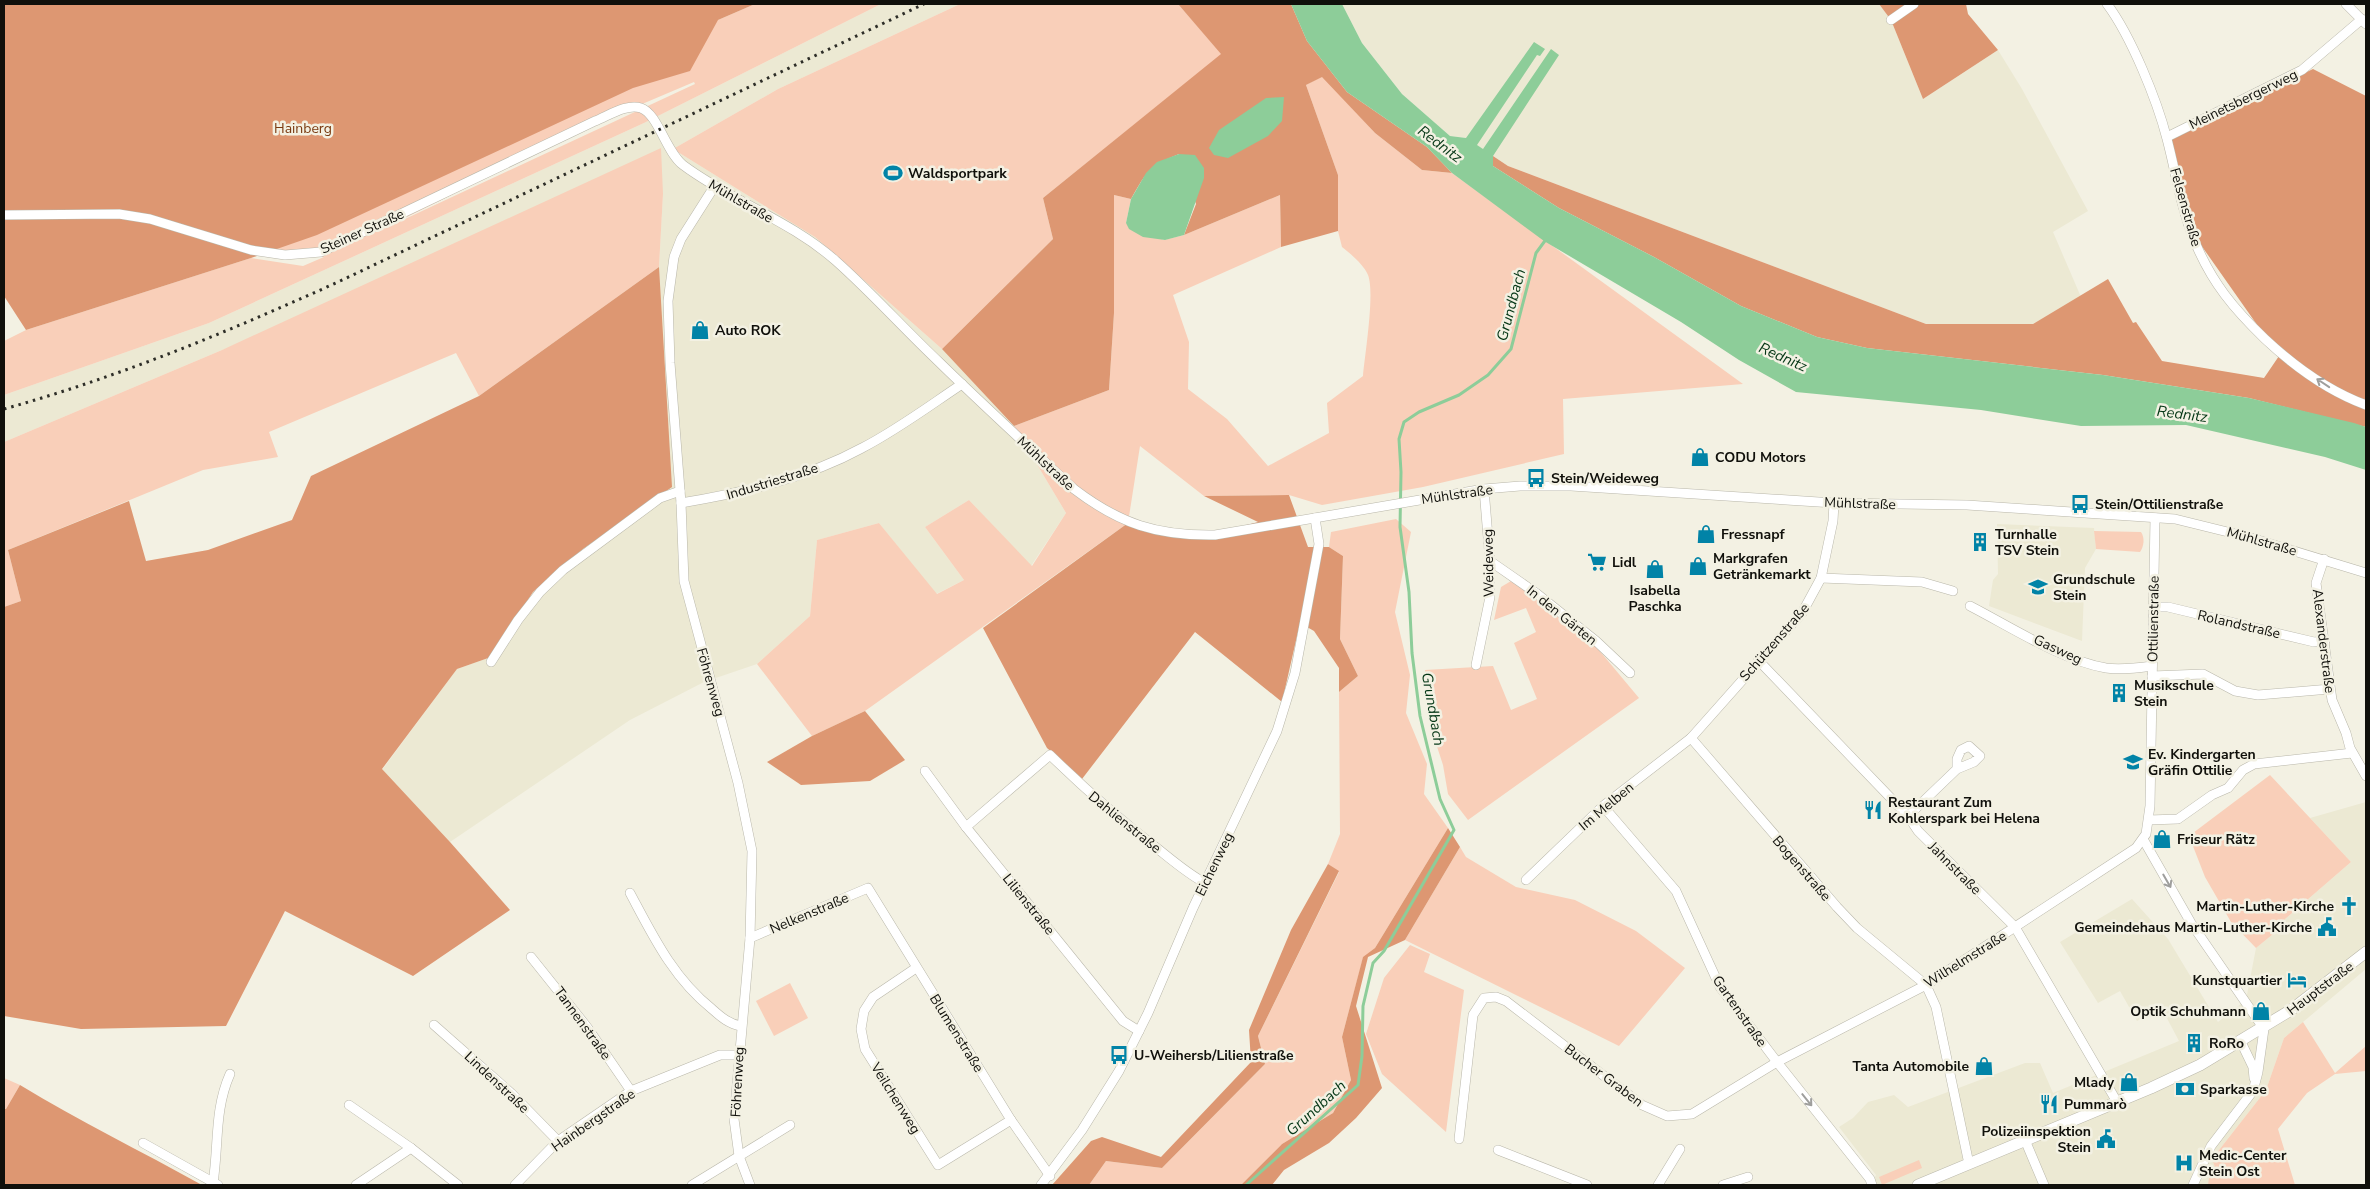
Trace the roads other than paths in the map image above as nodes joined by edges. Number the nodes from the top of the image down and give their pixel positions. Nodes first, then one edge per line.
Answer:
1 (1914, 4) edge
2 (2107, 4) edge
3 (2346, 4) edge
4 (1891, 20) dead end
5 (2364, 22) edge
6 (2167, 136) junction
7 (675, 158) joint
8 (714, 187) junction
9 (4, 215) edge
10 (962, 384) junction
11 (2366, 405) edge
12 (1484, 489) junction
13 (680, 491) junction
14 (681, 502) junction
15 (1834, 503) junction
16 (1315, 518) junction
17 (2155, 518) junction
18 (2324, 559) junction
19 (1490, 562) junction
20 (2366, 573) edge
21 (1821, 578) junction
22 (1953, 591) dead end
23 (1970, 606) dead end
24 (2154, 607) junction
25 (2324, 641) junction
26 (1758, 660) junction
27 (491, 662) dead end
28 (1476, 665) dead end
29 (2152, 666) junction
30 (1630, 674) dead end
31 (2152, 676) junction
32 (2330, 689) junction
33 (1691, 738) junction
34 (2352, 753) junction
35 (2363, 762) edge
36 (1957, 769) dead end
37 (925, 771) dead end
38 (2366, 776) edge
39 (1603, 806) junction
40 (1908, 816) junction
41 (2149, 820) junction
42 (966, 826) junction
43 (2143, 839) junction
44 (1526, 880) dead end
45 (1205, 883) junction
46 (868, 888) joint
47 (630, 893) dead end
48 (2015, 928) junction
49 (750, 938) junction
50 (2366, 952) edge
51 (531, 958) dead end
52 (916, 968) junction
53 (1926, 985) junction
54 (434, 1025) dead end
55 (741, 1026) junction
56 (2264, 1028) junction
57 (1139, 1031) junction
58 (2241, 1042) junction
59 (738, 1055) junction
60 (1776, 1062) junction
61 (230, 1074) dead end
62 (2255, 1084) junction
63 (631, 1091) junction
64 (2117, 1102) junction
65 (349, 1105) dead end
66 (1011, 1120) junction
67 (790, 1125) dead end
68 (1459, 1139) dead end
69 (2026, 1140) junction
70 (558, 1141) junction
71 (143, 1143) dead end
72 (411, 1148) junction
73 (1680, 1149) dead end
74 (1498, 1150) dead end
75 (739, 1156) junction
76 (1969, 1164) junction
77 (1050, 1176) junction
78 (1748, 1177) dead end
79 (215, 1184) edge
80 (356, 1185) edge
81 (458, 1185) edge
82 (515, 1185) edge
83 (692, 1185) edge
84 (750, 1185) edge
85 (1041, 1185) edge
86 (1587, 1185) edge
87 (1658, 1185) edge
88 (1723, 1185) edge
89 (1872, 1185) edge
90 (1918, 1185) edge
91 (2044, 1185) edge
92 (2193, 1185) edge

1 - 4 street
2 - 6 street, Felsenstraße
3 - 5 street
5 - 6 street, Meinetsbergerweg
11 -> 6 street, Felsenstraße
7 - 8 street, Mühlstraße
7 - 9 street, Steiner Straße
8 - 10 street, Mühlstraße
8 - 13 street, Föhrenweg
10 - 14 street, Industriestraße
10 - 16 street, Mühlstraße
12 - 15 street, Mühlstraße
12 - 16 street, Mühlstraße
12 - 19 street, Weideweg
13 - 14 street, Föhrenweg
13 - 27 street
14 - 49 street, Föhrenweg
15 - 17 street, Mühlstraße
15 - 21 street, Schützenstraße
16 - 45 street, Eichenweg
17 - 18 street, Mühlstraße
17 - 24 street, Ottilienstraße
18 - 20 street, Mühlstraße
18 - 25 street, Alexanderstraße
19 - 28 street, Weideweg
19 - 30 street, In den Gärten
21 - 22 street
21 - 26 street, Schützenstraße
23 - 29 street, Gasweg
24 - 25 street, Rolandstraße
24 - 29 street, Ottilienstraße
25 - 32 street, Alexanderstraße
26 - 33 street, Schützenstraße
26 - 40 street, Jahnstraße
29 - 31 street, Ottilienstraße
31 - 32 street
31 - 41 street, Ottilienstraße
32 - 34 street, Alexanderstraße
33 - 39 street, Im Melben
33 - 53 street, Bogenstraße
34 - 35 street, Alexanderstraße
34 - 41 street
35 - 38 street, Alexanderstraße
36 - 40 street
37 - 42 street, Lilienstraße
39 - 44 street, Im Melben
39 - 60 street, Gartenstraße
40 - 48 street, Jahnstraße
41 - 43 street, Ottilienstraße
42 - 45 street, Dahlienstraße
42 - 57 street, Lilienstraße
43 - 48 street, Wilhelmstraße
43 -> 56 street
45 - 57 street, Eichenweg
46 - 49 street, Nelkenstraße
46 - 52 street, Blumenstraße
47 - 55 street
48 - 53 street, Wilhelmstraße
48 - 64 street, Jahnstraße
49 - 55 street, Föhrenweg
50 - 56 main road, Hauptstraße
51 - 63 street, Tannenstraße
52 - 66 street, Blumenstraße
52 - 66 street, Veilchenweg
53 - 60 street, Wilhelmstraße
53 - 76 street
54 - 70 street, Lindenstraße
55 - 59 street, Föhrenweg
56 - 58 main road, Hauptstraße
56 - 62 street
57 - 77 street, Eichenweg
58 - 62 street
58 - 64 main road, Hauptstraße
59 - 63 street, Hainbergstraße
59 - 75 street, Föhrenweg
60 - 68 street, Bucher Graben
60 -> 89 street, Gartenstraße
61 - 79 street
62 - 92 street
63 - 70 street, Hainbergstraße
64 - 69 main road, Hauptstraße
65 - 72 street
66 - 77 street, Blumenstraße
67 - 75 street
69 - 76 main road, Hauptstraße
69 - 91 street
70 - 82 street, Hainbergstraße
71 - 79 street
72 - 80 street
72 - 81 street
73 - 87 street
74 - 86 street
75 - 83 street
75 - 84 street, Föhrenweg
76 - 90 main road, Hauptstraße
77 - 85 street, Eichenweg
78 - 88 street

